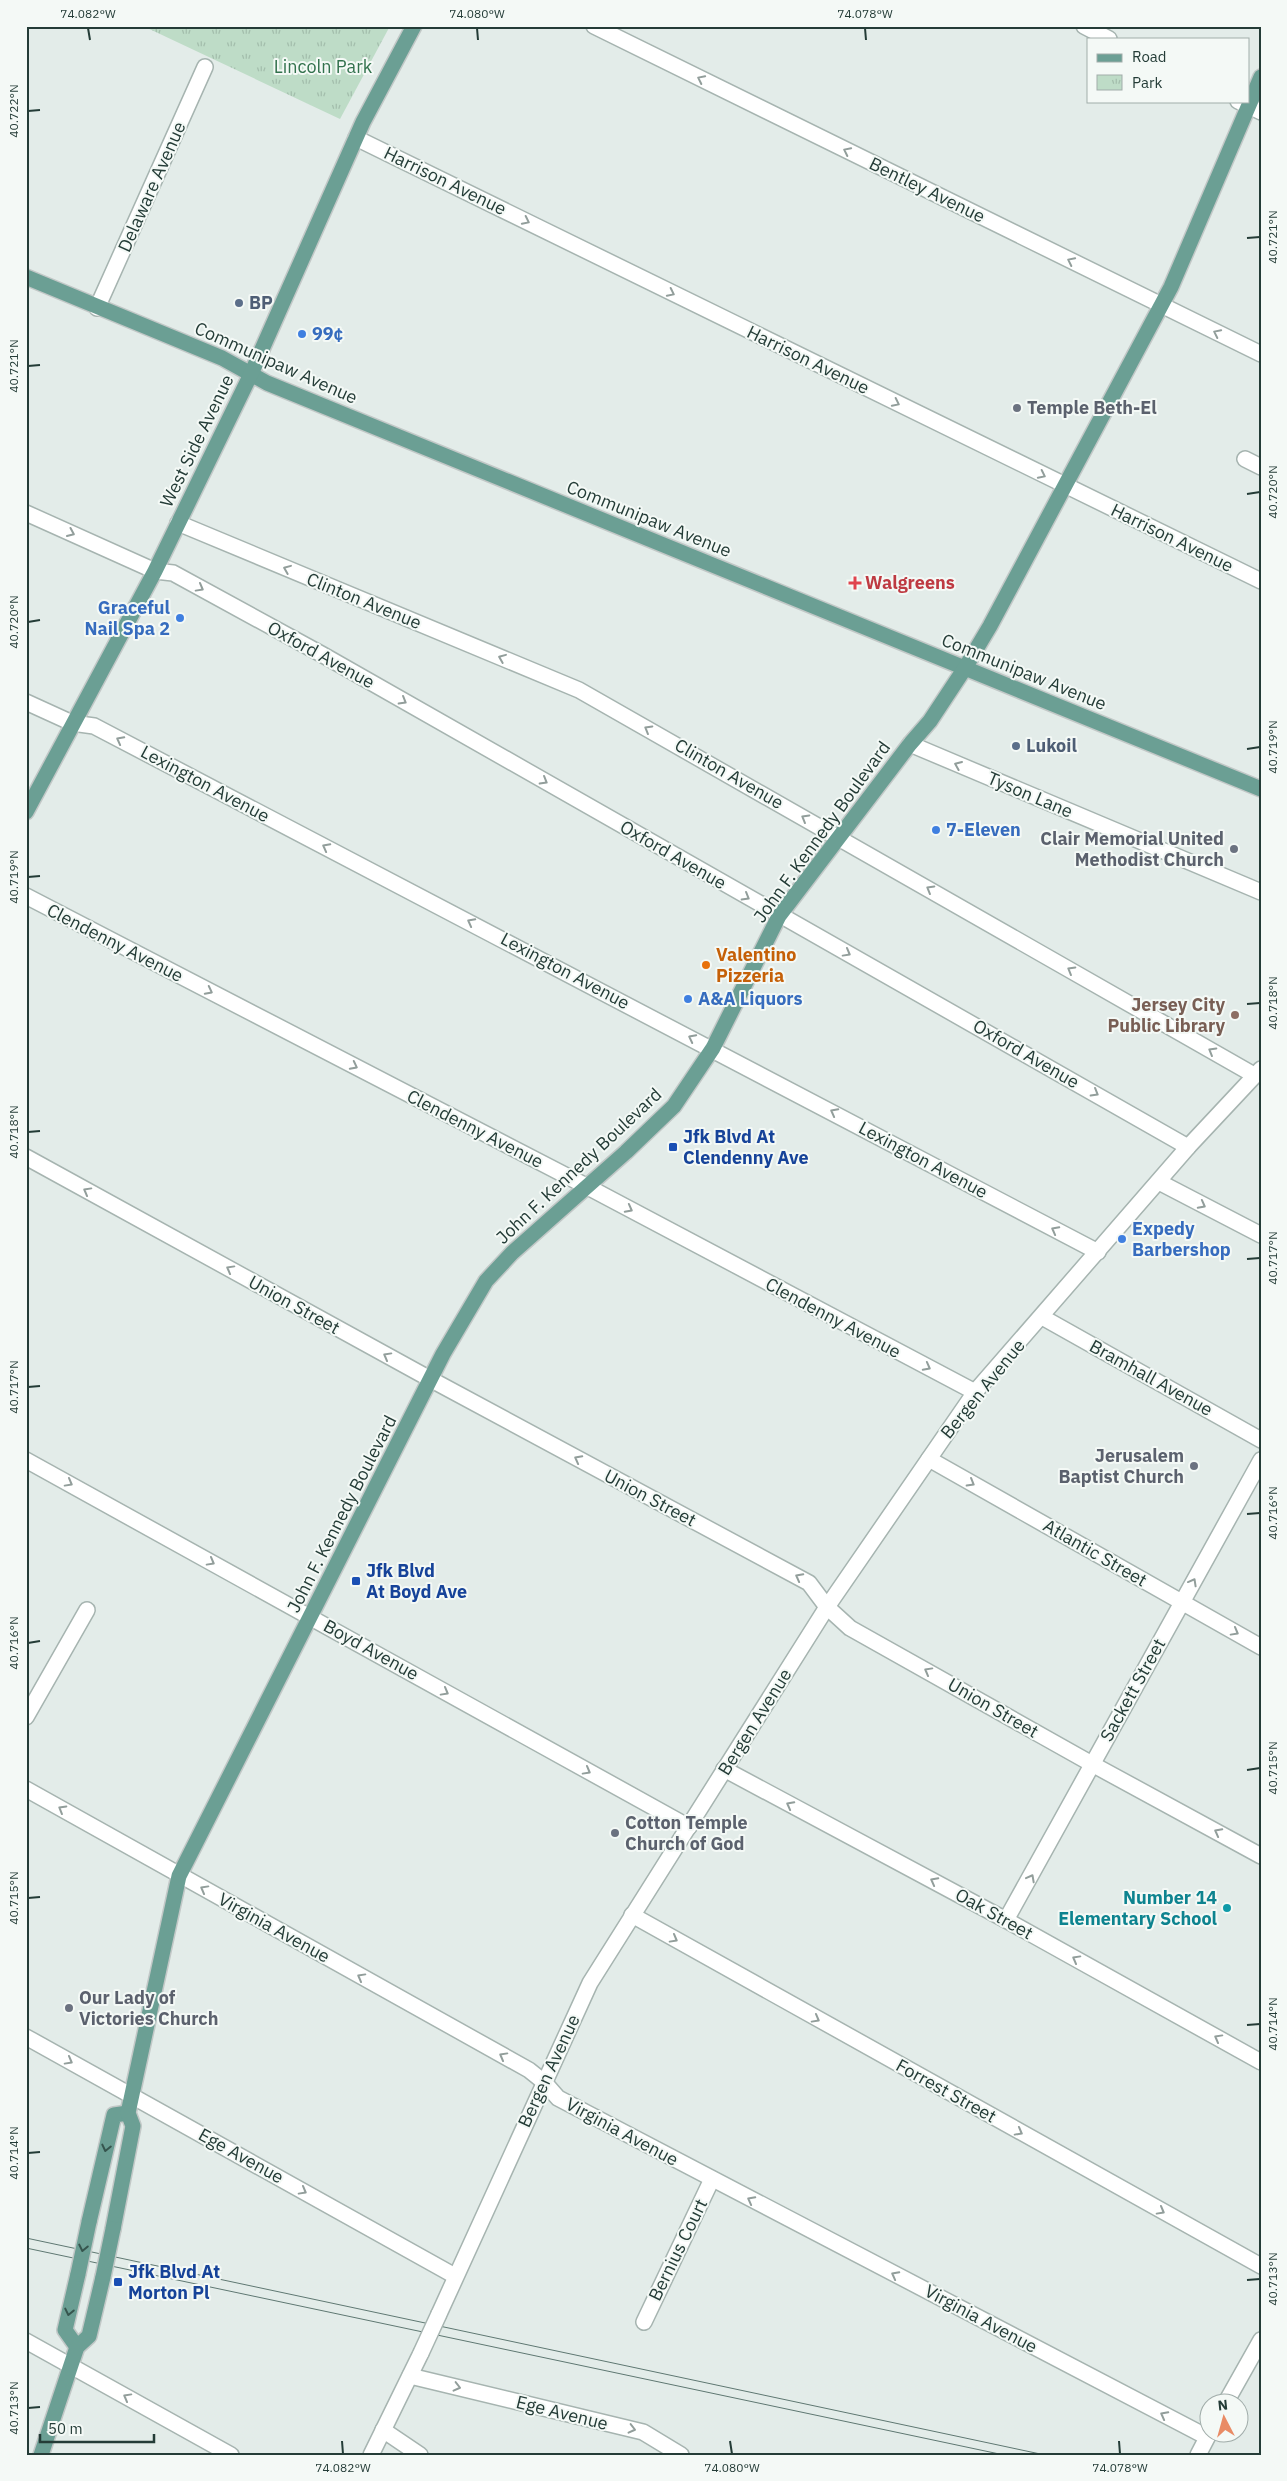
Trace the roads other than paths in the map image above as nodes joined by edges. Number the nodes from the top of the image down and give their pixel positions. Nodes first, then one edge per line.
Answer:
1 (414, 26) edge
2 (594, 26) edge
3 (1084, 26) edge
4 (1107, 38) edge
5 (206, 67) dead end
6 (1261, 77) edge
7 (1249, 107) edge
8 (356, 138) junction
9 (26, 277) edge
10 (1162, 305) junction
11 (97, 308) junction
12 (1261, 354) edge
13 (251, 374) junction
14 (1245, 460) dead end
15 (1261, 467) edge
16 (1064, 486) junction
17 (26, 513) edge
18 (178, 523) junction
19 (155, 571) junction
20 (1261, 581) edge
21 (965, 668) junction
22 (26, 702) edge
23 (72, 723) junction
24 (910, 744) junction
25 (1261, 789) edge
26 (26, 812) edge
27 (839, 837) junction
28 (1261, 892) edge
29 (26, 896) edge
30 (779, 916) junction
31 (713, 1048) junction
32 (1258, 1072) edge
33 (1188, 1147) junction
34 (26, 1157) edge
35 (1159, 1182) junction
36 (586, 1186) junction
37 (1261, 1236) edge
38 (1098, 1252) junction
39 (1042, 1317) junction
40 (430, 1379) junction
41 (975, 1392) junction
42 (1261, 1440) edge
43 (929, 1459) junction
44 (26, 1460) edge
45 (1261, 1460) edge
46 (1182, 1603) junction
47 (827, 1607) junction
48 (86, 1610) dead end
49 (311, 1617) junction
50 (1261, 1647) edge
51 (26, 1718) edge
52 (1092, 1764) junction
53 (724, 1770) junction
54 (26, 1788) edge
55 (689, 1827) junction
56 (1261, 1856) edge
57 (179, 1876) junction
58 (632, 1915) junction
59 (1006, 1920) junction
60 (26, 2037) edge
61 (1261, 2062) edge
62 (544, 2082) junction
63 (131, 2096) junction
64 (128, 2113) junction
65 (712, 2179) junction
66 (1261, 2266) edge
67 (455, 2276) junction
68 (644, 2322) dead end
69 (1261, 2340) edge
70 (26, 2341) edge
71 (76, 2347) junction
72 (71, 2366) junction
73 (410, 2376) junction
74 (1231, 2394) edge
75 (383, 2430) junction
76 (1200, 2431) edge
77 (41, 2455) edge
78 (231, 2455) edge
79 (371, 2455) edge
80 (420, 2455) edge
81 (681, 2455) edge

1 - 8 main road, West Side Avenue
10 -> 2 street, Bentley Avenue
3 - 4 street
5 - 11 street, Delaware Avenue
6 - 7 main road, John F. Kennedy Boulevard
7 - 10 main road, John F. Kennedy Boulevard
8 - 13 main road, West Side Avenue
8 -> 16 street, Harrison Avenue
9 - 11 main road, Communipaw Avenue
12 -> 10 street, Bentley Avenue
10 - 16 main road, John F. Kennedy Boulevard
11 - 13 main road, Communipaw Avenue
13 - 18 main road, West Side Avenue
13 - 21 main road, Communipaw Avenue
14 - 15 street
16 - 20 street, Harrison Avenue
16 - 21 main road, John F. Kennedy Boulevard
17 -> 19 street, Oxford Avenue
18 - 19 main road, West Side Avenue
27 -> 18 street, Clinton Avenue
19 - 23 main road, West Side Avenue
19 -> 30 street, Oxford Avenue
21 - 24 main road, John F. Kennedy Boulevard
21 - 25 main road, Communipaw Avenue
22 - 23 street, Lexington Avenue
23 - 26 main road, West Side Avenue
31 -> 23 street, Lexington Avenue
24 - 27 main road, John F. Kennedy Boulevard
28 -> 24 street, Tyson Lane
27 - 30 main road, John F. Kennedy Boulevard
32 -> 27 street, Clinton Avenue
29 -> 36 street, Clendenny Avenue
30 - 31 main road, John F. Kennedy Boulevard
30 -> 33 street, Oxford Avenue
31 - 36 main road, John F. Kennedy Boulevard
38 -> 31 street, Lexington Avenue
32 - 33 street, Bergen Avenue
33 - 35 street, Bergen Avenue
40 -> 34 street, Union Street
35 -> 37 street
35 - 38 street, Bergen Avenue
36 - 40 main road, John F. Kennedy Boulevard
36 -> 41 street, Clendenny Avenue
38 - 39 street, Bergen Avenue
39 - 41 street, Bergen Avenue
39 - 42 street, Bramhall Avenue
47 -> 40 street, Union Street
40 - 49 main road, John F. Kennedy Boulevard
41 - 43 street, Bergen Avenue
43 -> 46 street, Atlantic Street
43 - 47 street, Bergen Avenue
44 -> 49 street, Boyd Avenue
46 -> 45 street, Sackett Street
46 -> 50 street, Atlantic Street
46 - 52 street, Sackett Street
52 -> 47 street, Union Street
47 - 53 street, Bergen Avenue
48 - 51 street
49 -> 55 street, Boyd Avenue
49 - 57 main road, John F. Kennedy Boulevard
56 -> 52 street, Union Street
59 -> 52 street, Sackett Street
53 - 55 street, Bergen Avenue
59 -> 53 street, Oak Street
57 -> 54 street, Virginia Avenue
55 - 58 street, Bergen Avenue
62 -> 57 street, Virginia Avenue
57 - 63 main road, John F. Kennedy Boulevard
58 - 62 street, Bergen Avenue
58 -> 66 street, Forrest Street
61 -> 59 street, Oak Street
60 -> 63 street, Ege Avenue
62 - 65 street, Virginia Avenue
62 - 67 street, Bergen Avenue
63 - 64 main road, John F. Kennedy Boulevard
63 -> 67 street, Ege Avenue
64 - 71 main road, John F. Kennedy Boulevard, bridge
64 -> 71 main road, bridge
65 - 68 street, Bernius Court
76 -> 65 street, Virginia Avenue
67 - 73 street, Bergen Avenue, bridge
69 - 74 street
70 - 72 street
71 - 72 main road, John F. Kennedy Boulevard
72 - 77 main road, John F. Kennedy Boulevard
78 -> 72 street
73 - 75 street, Bergen Avenue
73 -> 81 street, Ege Avenue
75 - 79 street, Bergen Avenue
75 - 80 street

